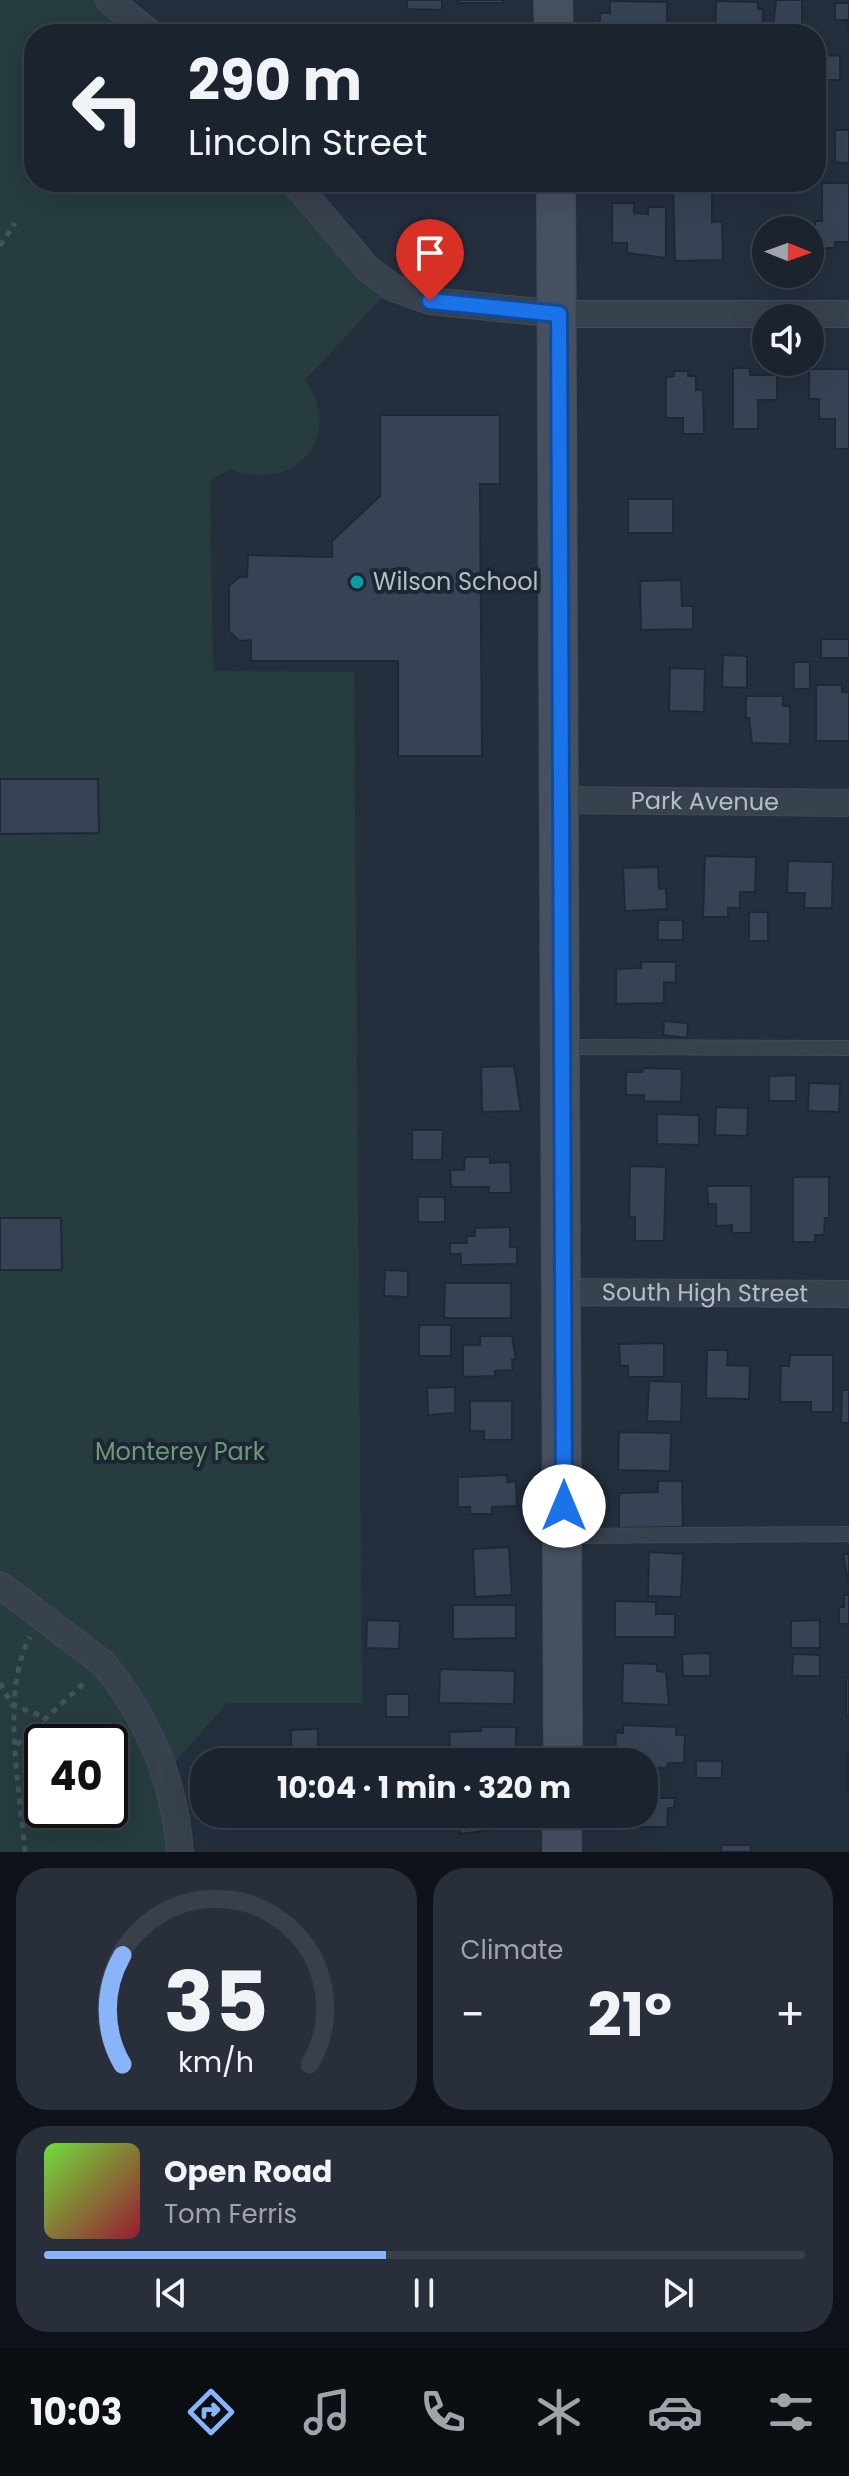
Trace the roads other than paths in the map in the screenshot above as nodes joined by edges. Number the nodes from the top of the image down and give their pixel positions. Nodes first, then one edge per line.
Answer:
1 (109, 0) edge
2 (553, 0) edge
3 (139, 24) edge
4 (554, 24) edge
5 (303, 192) edge
6 (556, 192) edge
7 (559, 314) junction
8 (849, 314) edge
9 (561, 800) junction
10 (849, 803) edge
11 (563, 1047) junction
12 (849, 1048) edge
13 (563, 1292) junction
14 (849, 1294) edge
15 (849, 1534) edge
16 (564, 1536) junction
17 (0, 1585) edge
18 (563, 1748) edge
19 (562, 1828) edge
20 (180, 1852) edge
21 (562, 1852) edge

1 - 3 street
2 - 4 street
5 - 7 street
6 - 7 street
7 - 8 street
7 - 9 street
9 - 10 street, Park Avenue
9 - 11 street
11 - 12 lane
11 - 13 street
13 - 14 street, South High Street
13 - 16 street
15 - 16 lane
16 - 18 street
17 - 20 street
19 - 21 street

